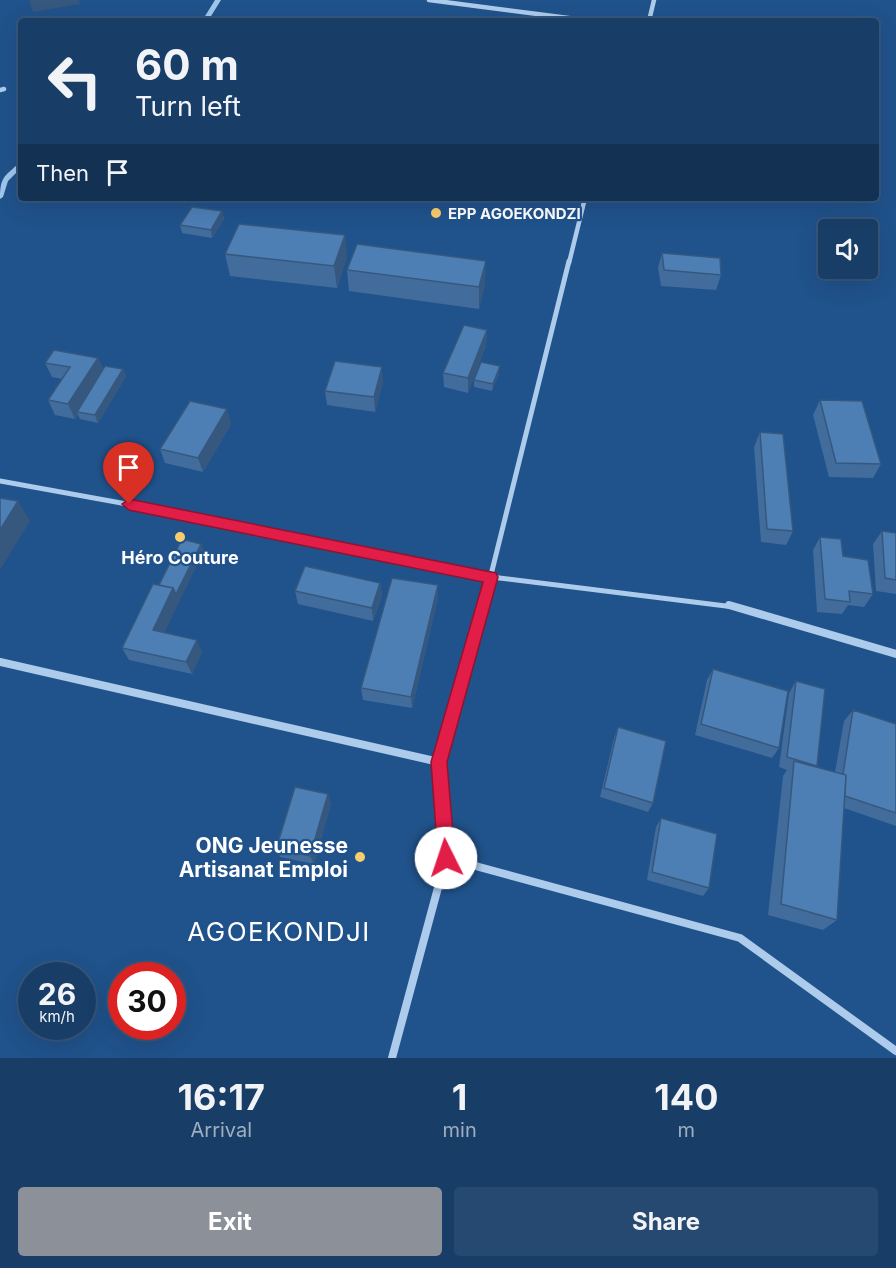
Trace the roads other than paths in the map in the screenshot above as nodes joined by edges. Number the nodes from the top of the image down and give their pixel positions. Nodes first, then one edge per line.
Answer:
1 (429, 0) edge
2 (654, 0) edge
3 (569, 18) edge
4 (650, 18) edge
5 (584, 201) edge
6 (0, 481) edge
7 (491, 577) junction
8 (896, 654) edge
9 (0, 662) edge
10 (439, 762) junction
11 (446, 858) junction
12 (896, 1052) edge
13 (392, 1058) edge

1 - 3 street
2 - 4 street
5 - 7 street
6 - 7 street
7 - 8 street
7 - 10 street
9 - 10 street
10 - 11 street
11 - 12 street
11 - 13 street

